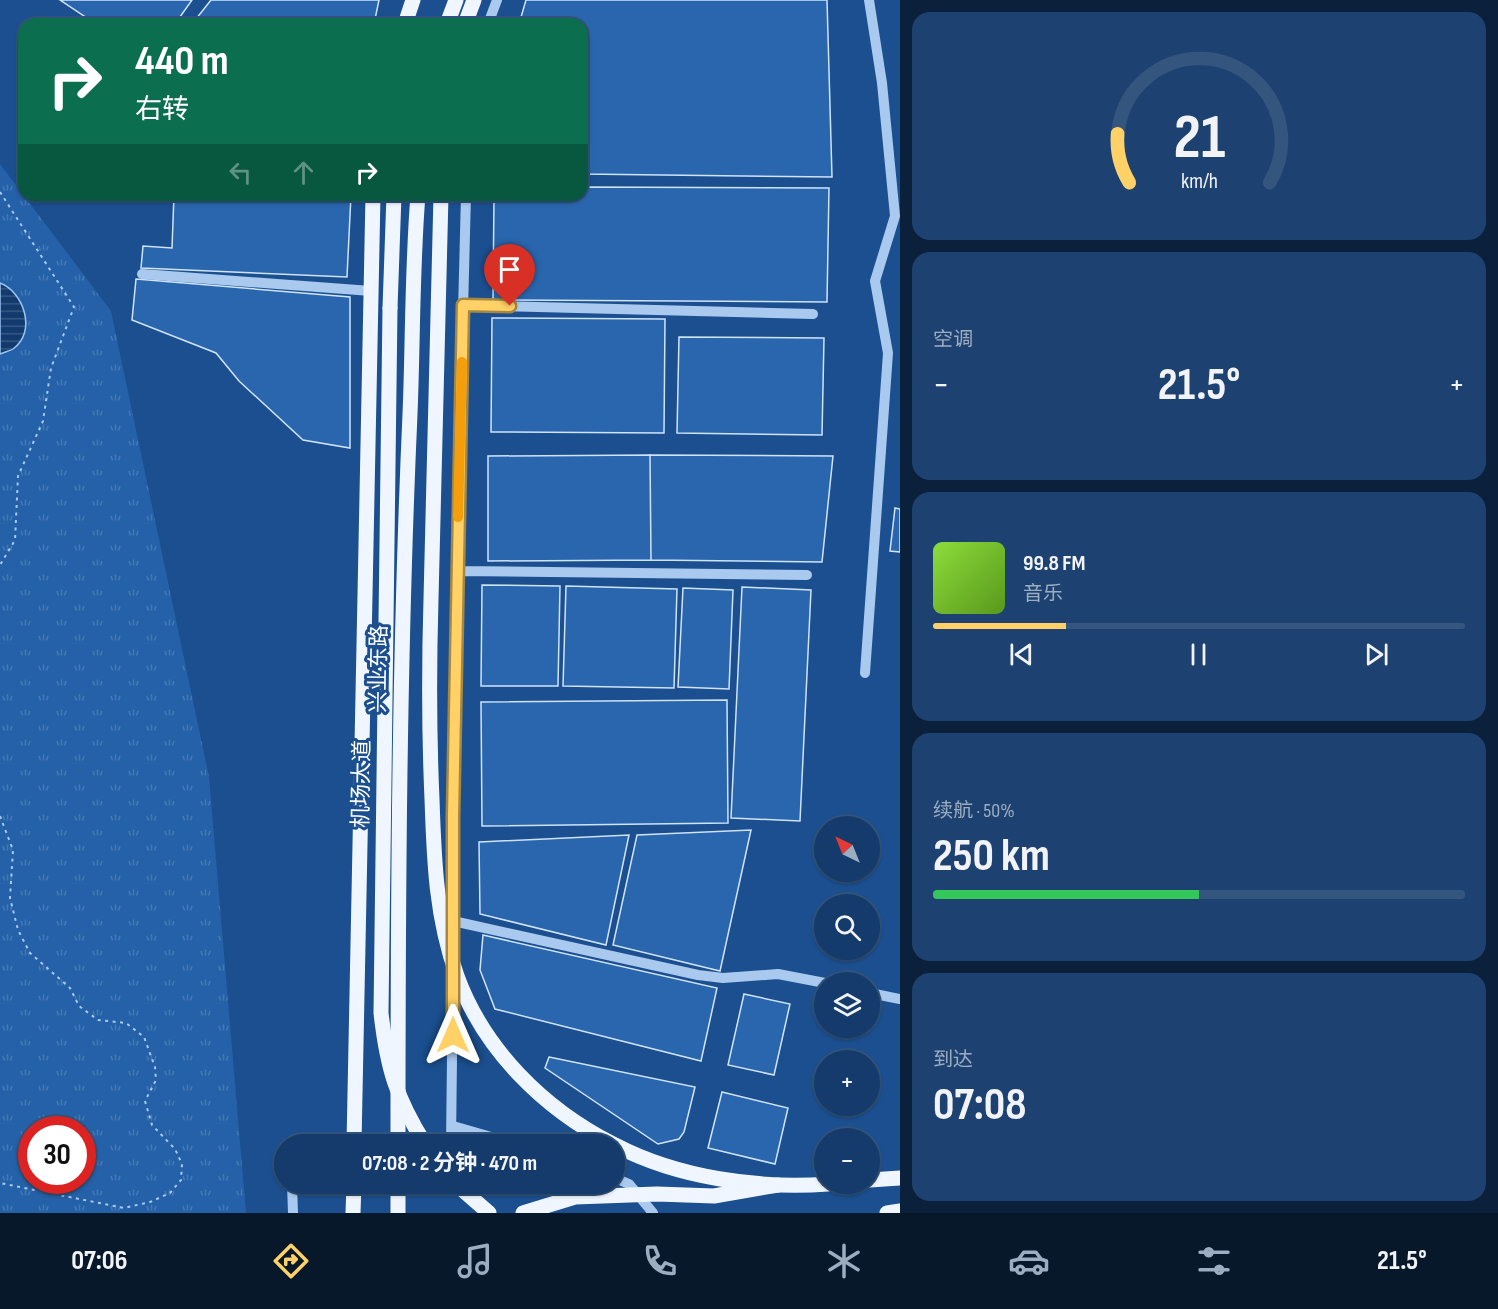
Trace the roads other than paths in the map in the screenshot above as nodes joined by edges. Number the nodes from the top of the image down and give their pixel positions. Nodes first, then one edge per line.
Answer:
1 (413, 0) edge
2 (420, 0) edge
3 (456, 0) edge
4 (474, 0) edge
5 (497, 0) edge
6 (869, 0) edge
7 (407, 18) edge
8 (417, 18) edge
9 (449, 18) edge
10 (467, 18) edge
11 (490, 18) edge
12 (373, 201) edge
13 (394, 201) edge
14 (417, 201) edge
15 (441, 201) edge
16 (466, 201) edge
17 (141, 274) dead end
18 (371, 291) junction
19 (463, 305) junction
20 (813, 314) dead end
21 (457, 571) junction
22 (807, 575) dead end
23 (865, 673) dead end
24 (453, 921) junction
25 (814, 981) edge
26 (880, 995) edge
27 (900, 999) edge
28 (453, 1126) junction
29 (354, 1134) edge
30 (398, 1134) edge
31 (419, 1134) edge
32 (452, 1134) edge
33 (480, 1134) edge
34 (597, 1134) edge
35 (625, 1150) edge
36 (900, 1178) edge
37 (880, 1179) edge
38 (625, 1182) edge
39 (814, 1184) edge
40 (778, 1185) junction
41 (292, 1194) edge
42 (354, 1194) edge
43 (398, 1194) edge
44 (467, 1194) edge
45 (900, 1211) edge
46 (293, 1213) edge
47 (353, 1213) edge
48 (398, 1213) edge
49 (489, 1213) edge
50 (523, 1213) edge
51 (653, 1213) edge
52 (887, 1213) edge

1 - 7 main road
2 - 8 main road
3 - 9 main road
4 - 10 main road
5 - 11 street
6 - 23 street
12 - 18 main road, 兴业东路
13 - 31 main road, 机场大道, bridge
14 - 30 main road, 兴业东路
15 - 34 main road, bridge
16 - 19 street
17 - 18 street
18 - 29 main road, 兴业东路
19 - 20 street
19 - 21 street
21 - 22 street
21 - 24 street
24 - 25 street
24 - 28 street
26 - 27 street
28 - 32 street
28 - 33 street
35 - 40 main road, bridge
36 - 37 main road
38 - 51 street
39 - 40 main road
40 - 50 main road, bridge
41 - 46 street
42 - 47 main road
43 - 48 main road
44 - 49 main road
45 - 52 main road

